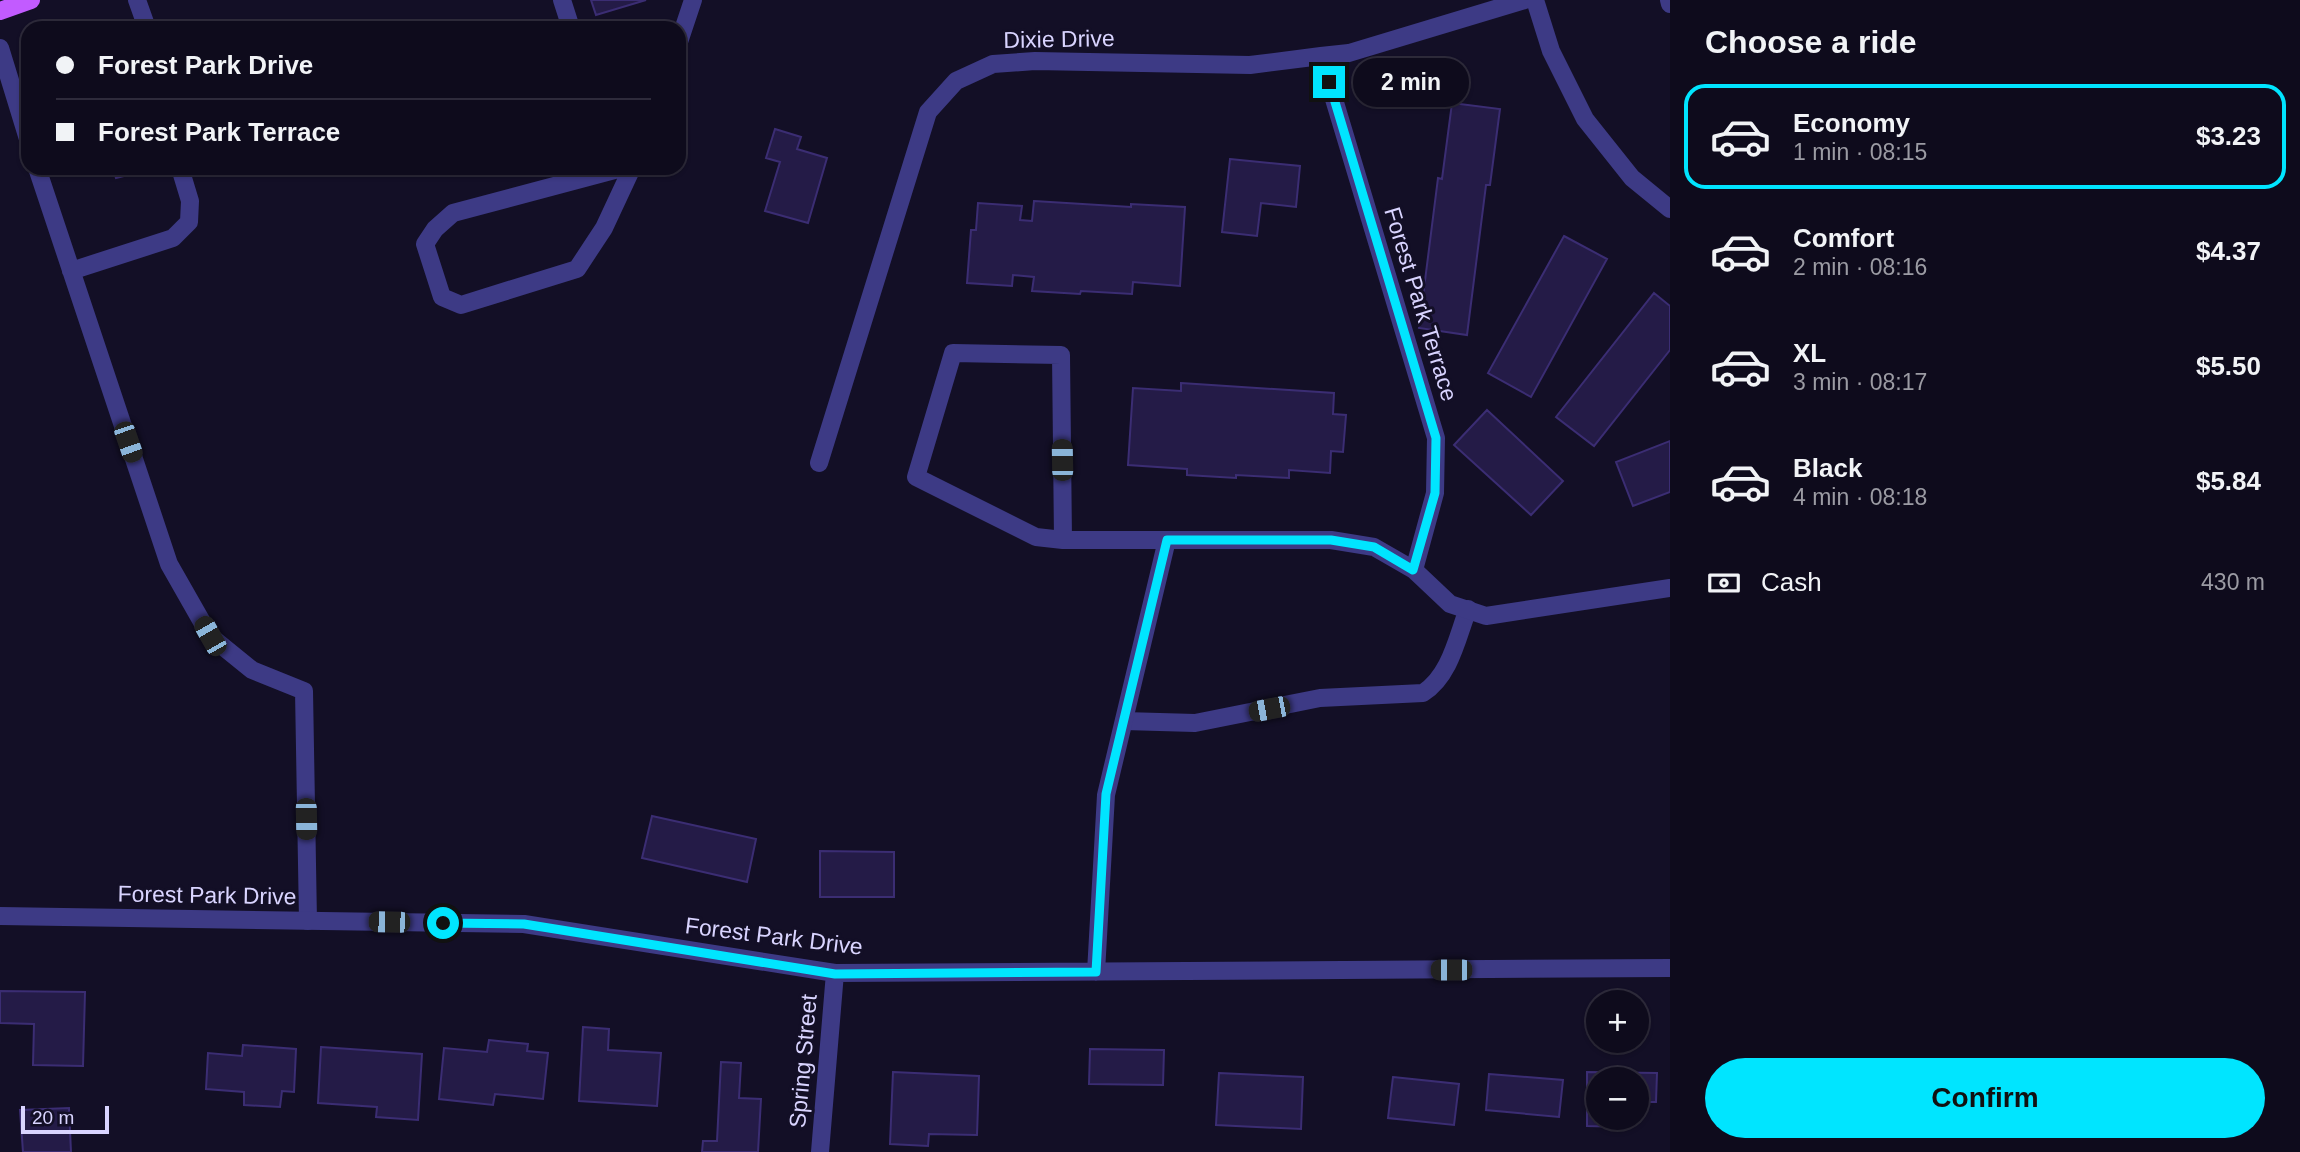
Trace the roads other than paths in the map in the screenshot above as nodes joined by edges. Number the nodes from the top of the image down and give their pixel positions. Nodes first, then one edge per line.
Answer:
1 (31, 0) edge
2 (137, 0) edge
3 (562, 0) edge
4 (692, 0) edge
5 (1525, 0) edge
6 (1535, 0) edge
7 (0, 11) edge
8 (144, 21) edge
9 (570, 21) edge
10 (686, 21) edge
11 (0, 48) edge
12 (1321, 56) junction
13 (21, 116) edge
14 (39, 175) edge
15 (182, 175) edge
16 (596, 175) edge
17 (629, 175) edge
18 (1670, 209) edge
19 (71, 271) junction
20 (819, 463) dead end
21 (1063, 540) junction
22 (1167, 540) junction
23 (1413, 570) junction
24 (1670, 589) edge
25 (1468, 609) junction
26 (1124, 721) junction
27 (0, 916) edge
28 (308, 921) junction
29 (1670, 968) edge
30 (1096, 972) junction
31 (835, 974) junction
32 (820, 1152) edge

1 - 7 main road
2 - 8 street
3 - 9 street
4 - 10 street
5 - 12 street, Dixie Drive
6 - 18 street
11 - 13 street
12 - 20 street, Dixie Drive
12 - 23 street, Forest Park Terrace
14 - 19 street
15 - 19 street
16 - 17 street
19 - 28 street
21 - 21 street
21 - 22 street
22 - 23 street
22 - 26 street
23 - 25 street
24 - 25 street
25 - 26 street
26 - 30 street
27 - 28 street, Forest Park Drive
28 - 31 street, Forest Park Drive
29 - 30 street, Forest Park Drive
30 - 31 street, Forest Park Drive
31 - 32 street, Spring Street

